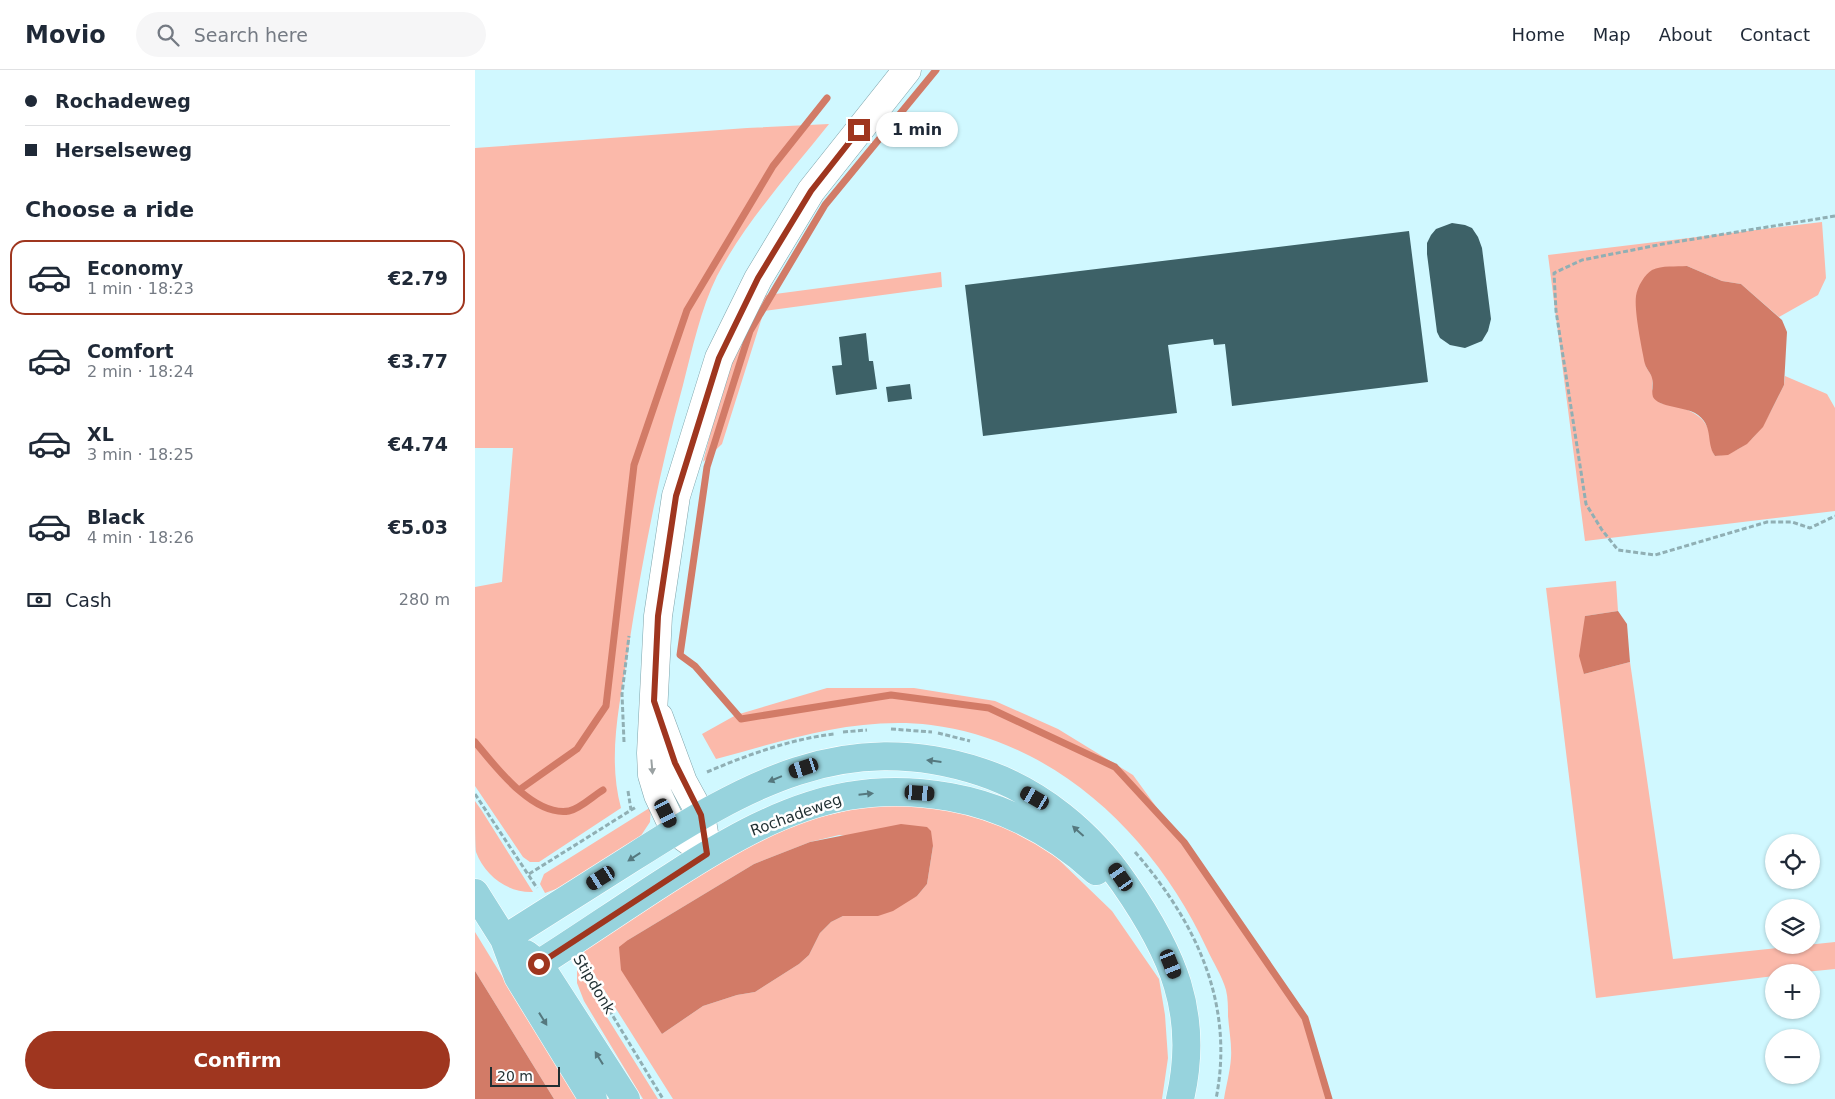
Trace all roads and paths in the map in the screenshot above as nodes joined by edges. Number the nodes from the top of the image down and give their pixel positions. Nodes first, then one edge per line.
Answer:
1 (907, 70) edge
2 (1835, 216) edge
3 (1835, 516) edge
4 (654, 701) junction
5 (475, 794) edge
6 (631, 810) dead end
7 (701, 815) junction
8 (675, 831) junction
9 (707, 854) junction
10 (529, 874) junction
11 (475, 893) edge
12 (1142, 908) junction
13 (549, 910) junction
14 (504, 938) junction
15 (570, 943) junction
16 (528, 971) junction
17 (593, 1099) edge
18 (626, 1099) edge
19 (663, 1099) edge
20 (1180, 1099) edge

1 - 4 street
2 - 3 path
4 - 7 street
4 -> 8 street
5 - 10 path
6 - 10 path
7 - 8 main road, Rochadeweg
7 - 9 street
12 -> 7 main road, Rochadeweg
8 - 9 street
8 -> 13 main road, Rochadeweg
9 -> 12 main road, Rochadeweg
9 - 15 main road, Rochadeweg
10 - 13 path
11 - 14 main road
12 - 20 main road, Rochadeweg
13 - 14 main road, Rochadeweg
14 - 16 main road
15 - 16 main road, Rochadeweg
15 - 19 path, Stipdonk
16 -> 17 main road
18 -> 16 main road

